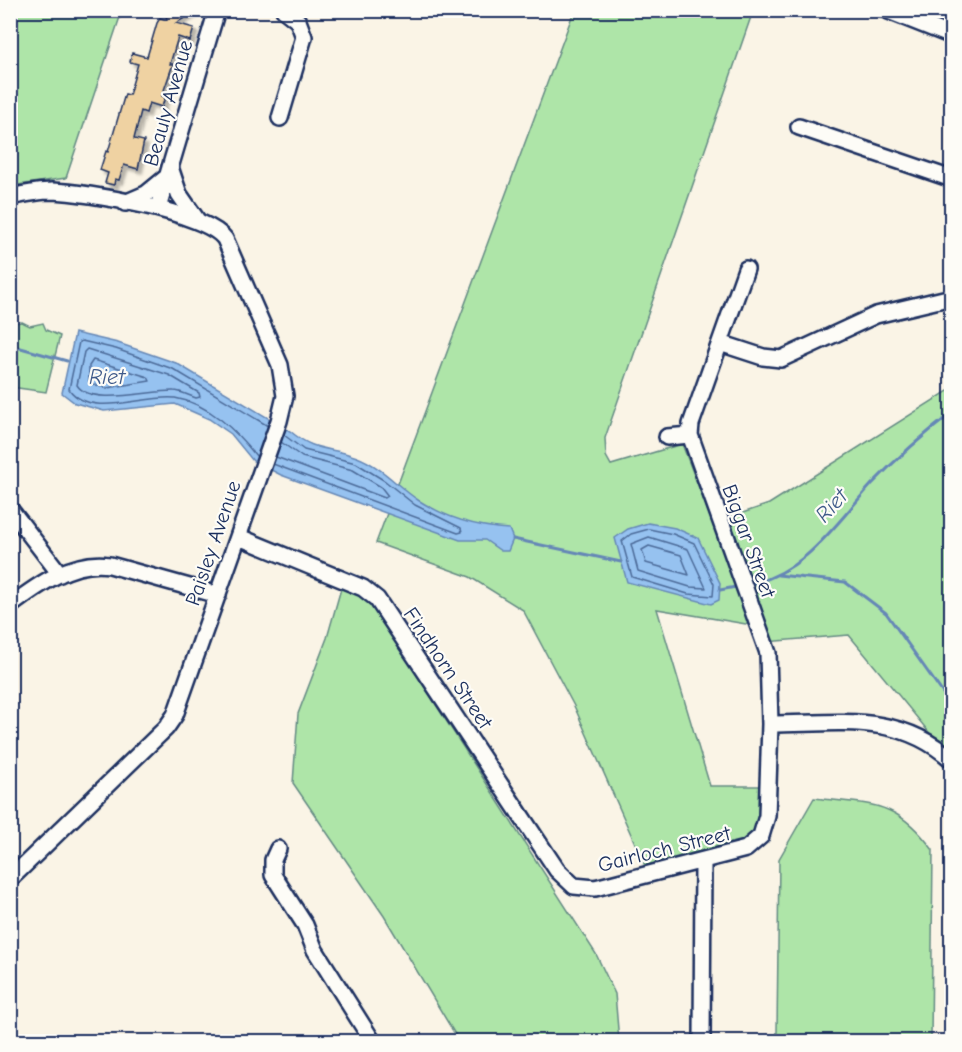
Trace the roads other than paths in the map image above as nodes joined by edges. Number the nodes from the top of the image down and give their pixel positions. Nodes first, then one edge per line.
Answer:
1 (217, 10) edge
2 (284, 10) edge
3 (886, 10) edge
4 (951, 36) edge
5 (280, 118) dead end
6 (799, 127) dead end
7 (169, 171) junction
8 (951, 179) edge
9 (10, 197) edge
10 (125, 203) junction
11 (158, 208) junction
12 (197, 220) junction
13 (746, 269) dead end
14 (951, 297) edge
15 (720, 343) junction
16 (690, 435) junction
17 (667, 437) dead end
18 (10, 510) edge
19 (239, 537) junction
20 (60, 574) junction
21 (218, 595) junction
22 (10, 606) edge
23 (770, 724) junction
24 (951, 760) edge
25 (761, 836) joint
26 (278, 849) dead end
27 (703, 862) junction
28 (10, 879) edge
29 (572, 885) joint
30 (307, 901) dead end
31 (312, 944) junction
32 (373, 1041) edge
33 (702, 1041) edge

1 - 7 street, Beauly Avenue
2 - 5 street
3 - 4 street
6 - 8 street
7 - 10 street
7 - 11 street, Beauly Avenue
7 - 12 street
9 - 10 street, Paisley Avenue
10 - 11 street, Paisley Avenue
11 - 12 street, Paisley Avenue
12 - 19 street, Paisley Avenue
13 - 15 street
14 - 15 street
15 - 16 street
16 - 17 street
16 - 23 street, Biggar Street
18 - 20 street
19 - 21 street, Paisley Avenue
19 - 29 street, Findhorn Street
20 - 21 street
20 - 22 street
21 - 28 street, Paisley Avenue
23 - 24 street
23 - 25 street, Biggar Street
25 - 27 street, Gairloch Street
26 - 31 street
27 - 29 street, Gairloch Street
27 - 33 street
30 - 31 street
31 - 32 street

